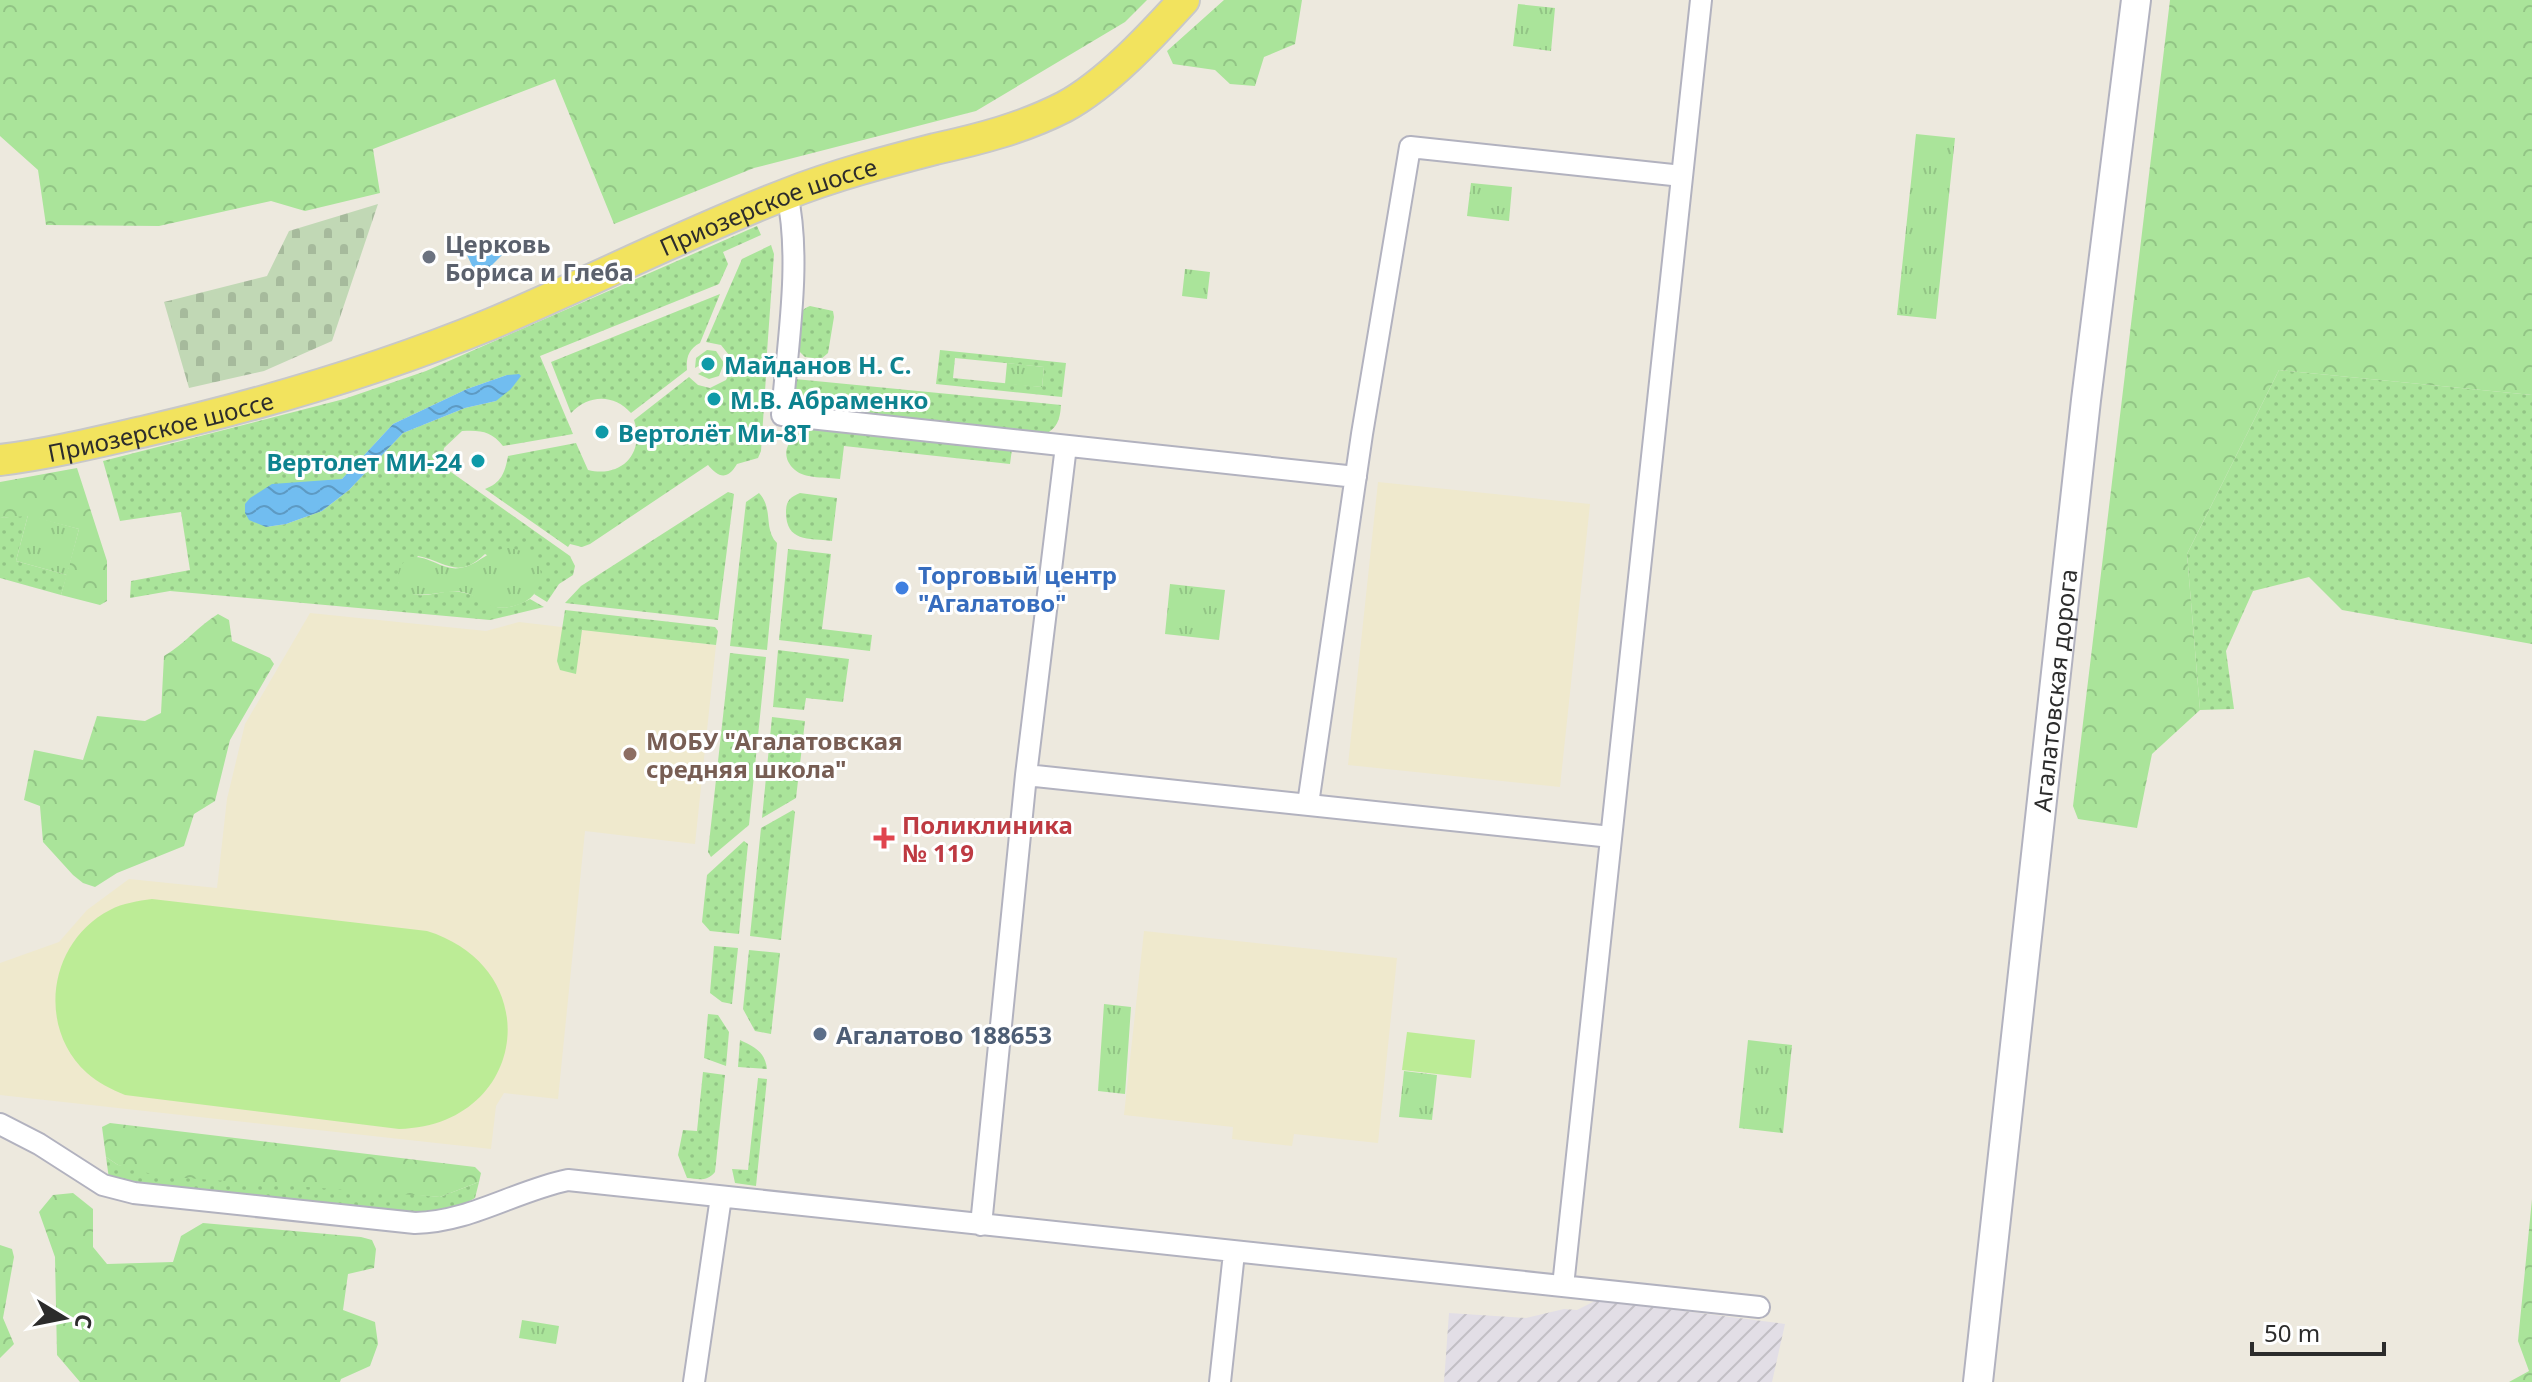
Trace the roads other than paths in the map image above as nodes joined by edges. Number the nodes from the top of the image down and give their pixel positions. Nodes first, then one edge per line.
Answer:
1 (1184, 0) edge
2 (1701, 0) edge
3 (2136, 0) edge
4 (1682, 176) junction
5 (787, 194) junction
6 (1066, 446) junction
7 (0, 460) edge
8 (1356, 477) junction
9 (1026, 775) junction
10 (1308, 804) junction
11 (1611, 837) junction
12 (0, 1124) edge
13 (721, 1197) junction
14 (981, 1225) junction
15 (1234, 1253) junction
16 (1563, 1286) junction
17 (1759, 1307) dead end
18 (694, 1382) edge
19 (1220, 1382) edge
20 (1978, 1382) edge

1 - 5 main road, Приозерское шоссе
2 - 4 street
3 - 20 main road, Агалатовская дорога
4 - 8 street
4 - 11 street
5 - 6 street
5 - 7 main road, Приозерское шоссе
6 - 8 street
6 - 9 street
8 - 10 street
9 - 10 street
9 - 14 street
10 - 11 street
11 - 16 street
12 - 13 street
13 - 14 street
13 - 18 street
14 - 15 street
15 - 16 street
15 - 19 street
16 - 17 street

